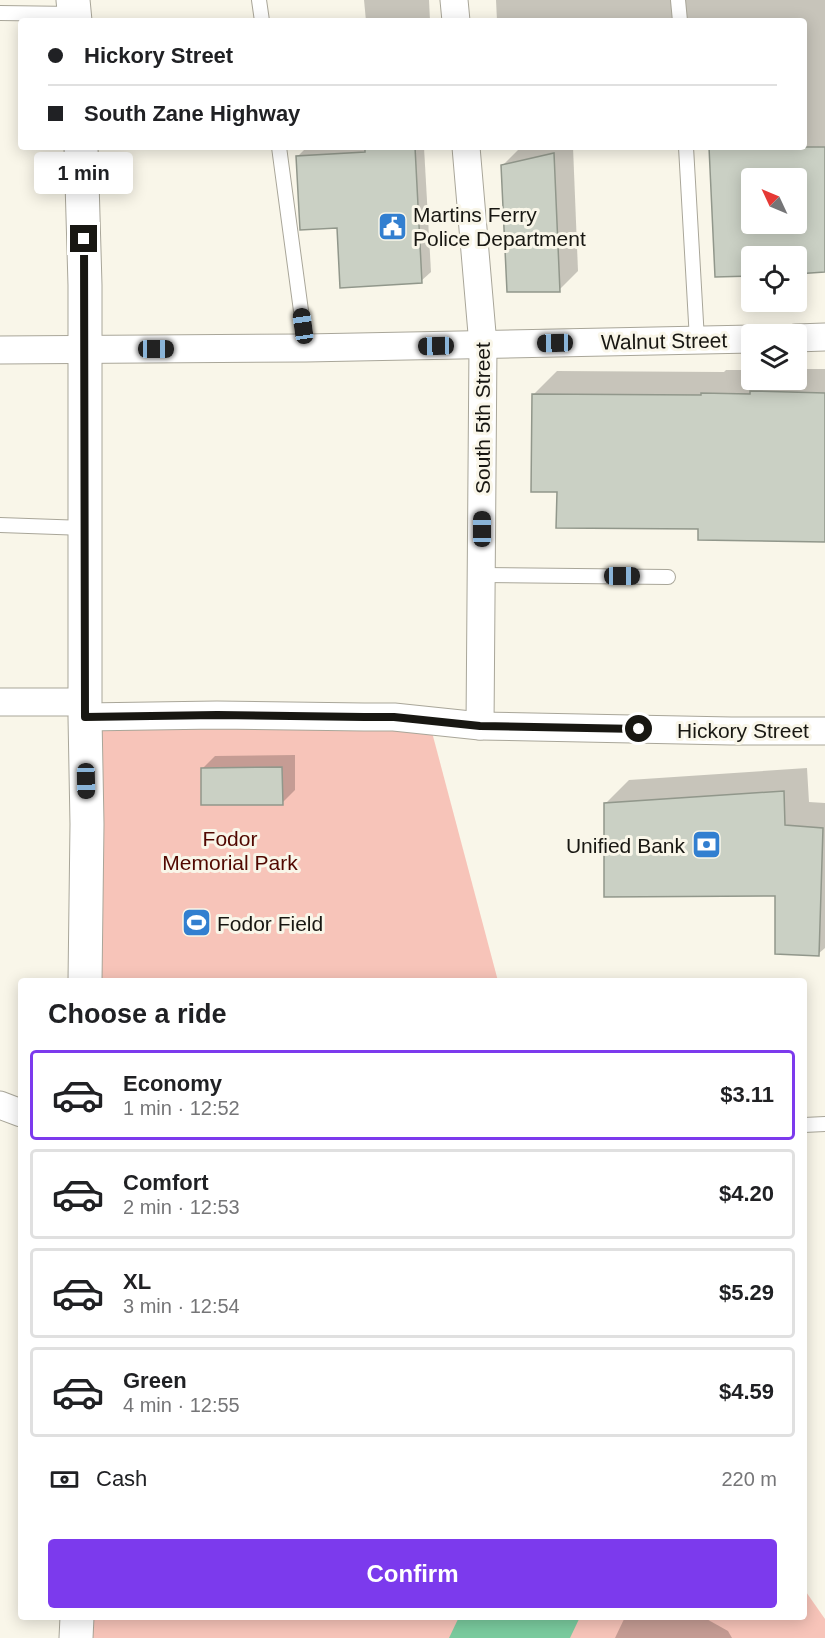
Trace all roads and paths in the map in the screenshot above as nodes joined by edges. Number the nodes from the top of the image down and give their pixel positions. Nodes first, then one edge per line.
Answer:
1 (259, 0) edge
2 (454, 0) edge
3 (678, 0) edge
4 (74, 12) edge
5 (0, 13) edge
6 (262, 18) edge
7 (456, 18) edge
8 (680, 18) edge
9 (81, 150) edge
10 (279, 150) edge
11 (466, 150) edge
12 (686, 150) edge
13 (825, 337) edge
14 (807, 338) edge
15 (741, 339) edge
16 (697, 340) junction
17 (483, 345) junction
18 (306, 348) junction
19 (84, 349) junction
20 (0, 350) edge
21 (0, 525) edge
22 (84, 528) junction
23 (481, 575) junction
24 (668, 577) dead end
25 (0, 702) edge
26 (85, 710) junction
27 (480, 726) junction
28 (825, 731) edge
29 (85, 978) edge
30 (0, 1105) edge
31 (18, 1112) edge
32 (825, 1124) edge
33 (807, 1125) edge
34 (77, 1620) edge
35 (76, 1638) edge

1 - 6 lane
2 - 7 street
3 - 8 lane
4 - 5 lane
9 - 19 street
10 - 18 lane
11 - 17 street, South 5th Street
12 - 16 lane
13 - 14 street
15 - 16 street, Walnut Street
16 - 17 street, Walnut Street
17 - 18 street, Walnut Street
17 - 23 street, South 5th Street
18 - 19 street, Walnut Street
19 - 20 street, Walnut Street
19 - 22 street
21 - 22 lane
22 - 26 street
23 - 24 lane
23 - 27 street, South 5th Street
25 - 26 street, Hickory Street
26 - 27 street, Hickory Street
26 - 29 street
27 - 28 street, Hickory Street
30 - 31 street
32 - 33 lane
34 - 35 street

